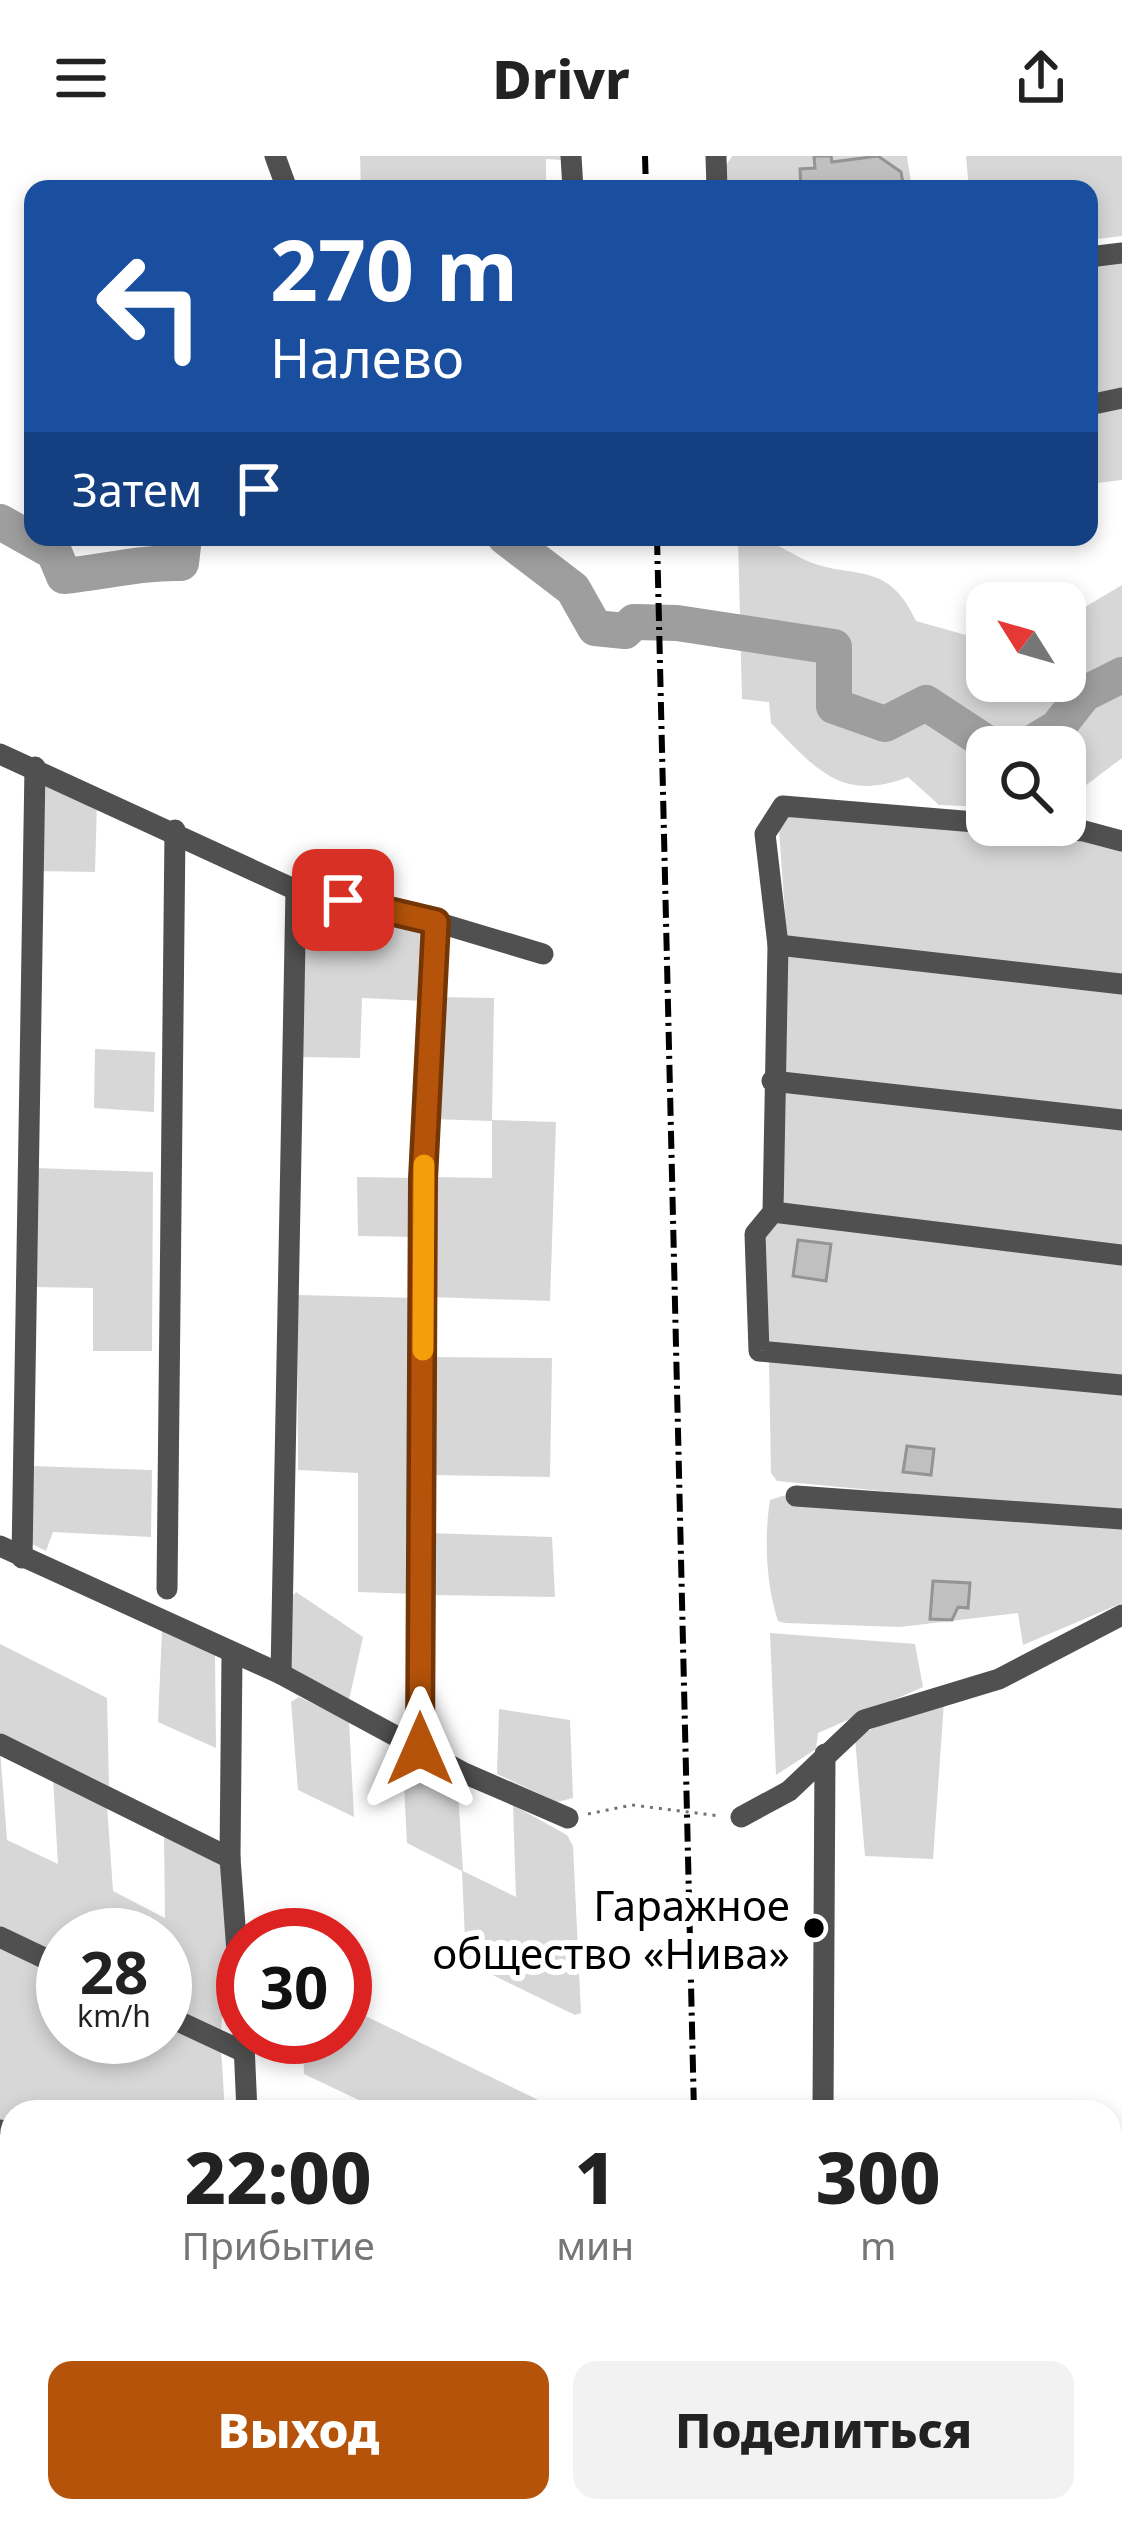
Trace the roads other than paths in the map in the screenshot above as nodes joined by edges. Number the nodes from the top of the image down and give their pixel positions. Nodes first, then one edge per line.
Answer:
1 (0, 754) edge
2 (34, 767) junction
3 (966, 821) edge
4 (175, 830) junction
5 (1086, 832) edge
6 (1122, 841) edge
7 (296, 890) junction
8 (436, 922) junction
9 (778, 945) junction
10 (543, 954) dead end
11 (1122, 984) edge
12 (772, 1081) junction
13 (1122, 1120) edge
14 (773, 1212) junction
15 (1122, 1255) edge
16 (1122, 1385) edge
17 (796, 1496) dead end
18 (1122, 1519) edge
19 (0, 1546) edge
20 (22, 1558) junction
21 (167, 1589) dead end
22 (1122, 1615) edge
23 (232, 1655) junction
24 (280, 1674) junction
25 (0, 1744) edge
26 (420, 1749) junction
27 (825, 1754) junction
28 (741, 1816) road end
29 (568, 1819) road end
30 (230, 1858) junction
31 (234, 1908) edge
32 (0, 1937) edge
33 (36, 1954) edge
34 (245, 2064) edge
35 (246, 2100) edge
36 (823, 2100) edge

1 - 2 street
2 - 4 street
2 - 20 street
3 - 9 street
4 - 7 street
4 - 21 street
5 - 6 street
7 - 8 street
7 - 24 street
8 - 10 street
8 - 26 street
9 - 11 street
9 - 12 street
12 - 13 street
12 - 14 street
14 - 15 street
14 - 16 street
17 - 18 street
19 - 20 street
20 - 23 street
22 - 27 street
23 - 24 street
23 - 30 street
24 - 26 street
25 - 30 street
26 - 29 street
27 - 28 street
27 - 36 street
30 - 31 street
32 - 33 street
34 - 35 street

